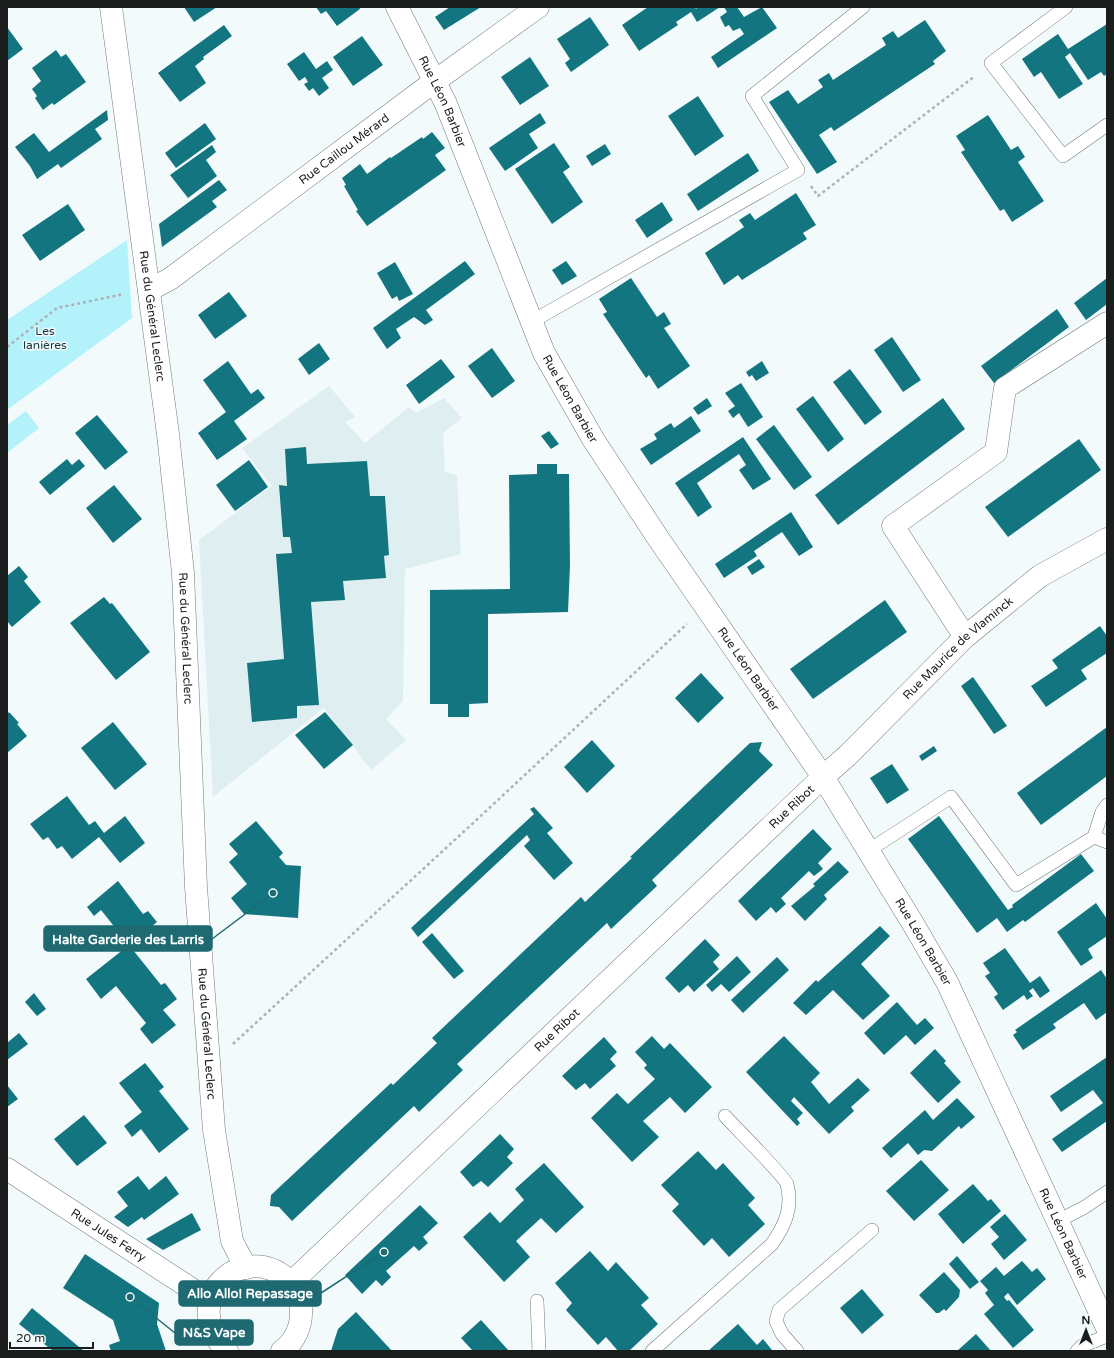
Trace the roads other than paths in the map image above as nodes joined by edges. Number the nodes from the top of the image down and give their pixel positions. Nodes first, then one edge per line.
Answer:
1 (111, 7) edge
2 (397, 7) edge
3 (538, 7) edge
4 (863, 7) edge
5 (1066, 7) edge
6 (435, 81) junction
7 (1107, 125) edge
8 (148, 290) junction
9 (531, 322) junction
10 (1107, 323) edge
11 (1107, 539) edge
12 (965, 637) junction
13 (823, 777) junction
14 (1107, 805) edge
15 (1094, 837) junction
16 (1107, 842) edge
17 (868, 851) junction
18 (725, 1116) dead end
19 (7, 1169) edge
20 (1107, 1192) edge
21 (1058, 1221) junction
22 (872, 1230) dead end
23 (246, 1268) junction
24 (291, 1283) junction
25 (537, 1300) dead end
26 (210, 1301) junction
27 (1107, 1328) edge
28 (1107, 1336) edge
29 (289, 1349) edge
30 (227, 1351) edge
31 (538, 1351) edge
32 (652, 1351) edge
33 (797, 1351) edge
34 (1076, 1351) edge

1 - 8 street, Rue du Général Leclerc
2 - 6 street, Rue Léon Barbier
3 - 6 street, Rue Caillou Mérard
4 - 9 lane
5 - 7 lane
6 - 8 street, Rue Caillou Mérard
6 - 9 street, Rue Léon Barbier
8 - 23 street, Rue du Général Leclerc
9 - 13 street, Rue Léon Barbier
10 - 12 street
11 - 12 street, Rue Maurice de Vlaminck
12 - 13 street, Rue Maurice de Vlaminck
13 - 17 street, Rue Léon Barbier
13 - 24 street, Rue Ribot
14 - 15 lane
15 - 16 lane
15 - 17 lane
17 - 21 street, Rue Léon Barbier
18 - 32 lane
19 - 26 street, Rue Jules Ferry
20 - 21 lane
21 - 27 street, Rue Léon Barbier
22 - 33 lane
23 - 24 street
23 - 26 street
24 - 29 street
25 - 31 lane
26 - 30 street
28 - 34 lane

